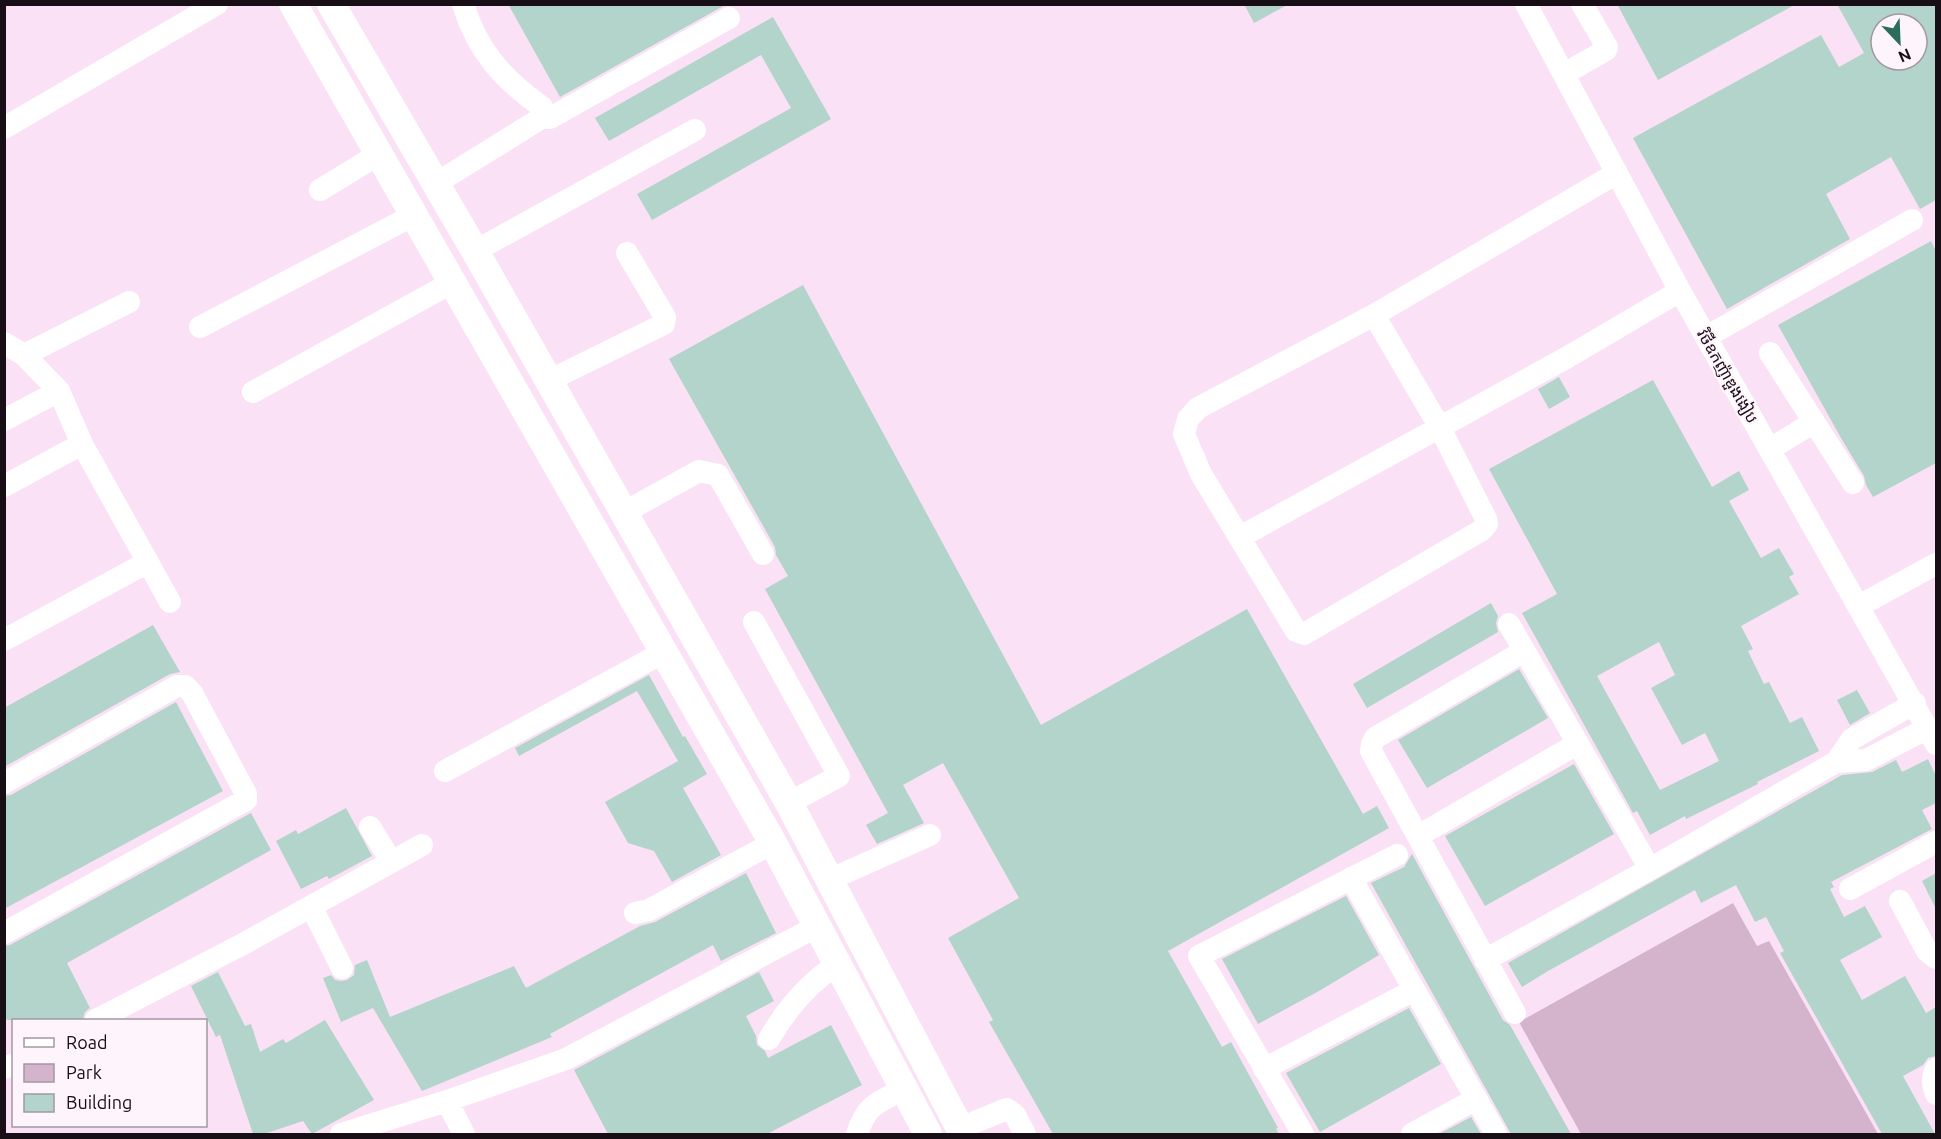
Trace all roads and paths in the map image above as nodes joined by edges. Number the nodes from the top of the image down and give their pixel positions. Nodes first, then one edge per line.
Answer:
1 (217, 4) edge
2 (292, 4) edge
3 (331, 4) edge
4 (463, 4) edge
5 (1526, 4) edge
6 (1582, 4) edge
7 (729, 18) dead end
8 (1564, 74) junction
9 (543, 117) junction
10 (4, 128) edge
11 (695, 130) dead end
12 (379, 154) junction
13 (1617, 173) junction
14 (435, 184) junction
15 (320, 190) dead end
16 (414, 215) junction
17 (1912, 220) dead end
18 (475, 251) junction
19 (627, 253) dead end
20 (453, 282) junction
21 (1680, 291) junction
22 (129, 302) dead end
23 (1374, 315) junction
24 (200, 327) dead end
25 (1706, 337) junction
26 (4, 343) edge
27 (1770, 353) dead end
28 (24, 355) junction
29 (548, 381) junction
30 (59, 391) junction
31 (254, 392) dead end
32 (4, 420) edge
33 (1815, 422) junction
34 (1438, 426) junction
35 (82, 444) junction
36 (1770, 449) junction
37 (1853, 483) dead end
38 (4, 486) edge
39 (623, 513) junction
40 (1239, 537) junction
41 (763, 554) dead end
42 (148, 562) junction
43 (1936, 564) edge
44 (170, 602) dead end
45 (1859, 606) junction
46 (754, 622) dead end
47 (1509, 624) dead end
48 (4, 640) edge
49 (1524, 651) junction
50 (664, 652) junction
51 (1927, 719) edge
52 (1577, 744) junction
53 (445, 771) dead end
54 (4, 783) edge
55 (789, 803) junction
56 (370, 827) dead end
57 (930, 835) dead end
58 (1418, 836) junction
59 (1936, 842) edge
60 (773, 843) junction
61 (422, 844) dead end
62 (1397, 855) dead end
63 (391, 861) junction
64 (1650, 869) junction
65 (1351, 878) junction
66 (831, 879) junction
67 (1850, 889) dead end
68 (1900, 901) dead end
69 (311, 906) junction
70 (635, 913) dead end
71 (818, 926) junction
72 (4, 933) edge
73 (1936, 958) edge
74 (1485, 960) junction
75 (838, 964) junction
76 (342, 968) dead end
77 (1414, 990) junction
78 (1515, 1013) dead end
79 (98, 1019) edge
80 (768, 1039) dead end
81 (1264, 1069) junction
82 (1936, 1069) edge
83 (904, 1089) junction
84 (1936, 1094) edge
85 (1476, 1100) junction
86 (447, 1101) junction
87 (961, 1131) edge
88 (341, 1134) edge
89 (464, 1134) edge
90 (857, 1134) edge
91 (928, 1134) edge
92 (1025, 1134) edge
93 (1303, 1134) edge
94 (1412, 1134) edge
95 (1496, 1134) edge

1 - 10 street
2 - 12 main road
3 - 14 main road
4 - 9 street
5 - 8 street, វិថីឧកញ៉ាឌួងងៀប
6 - 8 street
7 - 9 street
8 - 13 street, វិថីឧកញ៉ាឌួងងៀប
9 - 14 street
11 - 18 street
12 - 15 street
12 - 16 main road
13 - 21 street, វិថីឧកញ៉ាឌួងងៀប
13 - 23 street
14 - 18 main road
16 - 20 main road
16 - 24 street
17 - 25 street
18 - 29 main road
19 - 29 street
20 - 31 street
20 - 50 main road
21 - 25 street, វិថីឧកញ៉ាឌួងងៀប
21 - 34 street
22 - 28 street
23 - 34 street
23 - 40 street
25 - 36 street, វិថីឧកញ៉ាឌួងងៀប
26 - 28 street
27 - 33 street
28 - 30 street
29 - 39 main road
30 - 32 street
30 - 35 street
33 - 36 street
33 - 37 street
34 - 40 street
34 - 40 street
35 - 38 street
35 - 42 street
36 - 45 street, វិថីឧកញ៉ាឌួងងៀប
39 - 41 street
39 - 55 main road
42 - 44 street
42 - 48 street
43 - 45 street
45 - 51 street, វិថីឧកញ៉ាឌួងងៀប
46 - 55 street
47 - 49 street
49 - 52 street
49 - 58 street
50 - 53 street
50 - 60 main road
51 - 64 street
52 - 58 street
52 - 64 street
54 - 72 street
55 - 66 main road
56 - 63 street
57 - 66 street
58 - 74 street
59 - 67 street
60 - 70 street
60 - 71 main road
61 - 63 street
62 - 65 street
63 - 69 street
64 - 74 street
65 - 77 street
65 - 81 street
66 - 87 main road
68 - 73 street
69 - 76 street
69 - 79 street
71 - 75 main road
71 - 86 street
74 - 78 street
75 - 80 street
75 - 83 main road
77 - 81 street
77 - 85 street
81 - 93 street
82 - 84 street
83 - 90 street
83 - 91 main road
85 - 94 street
85 - 95 street
86 - 88 street
86 - 89 street
87 - 92 street

